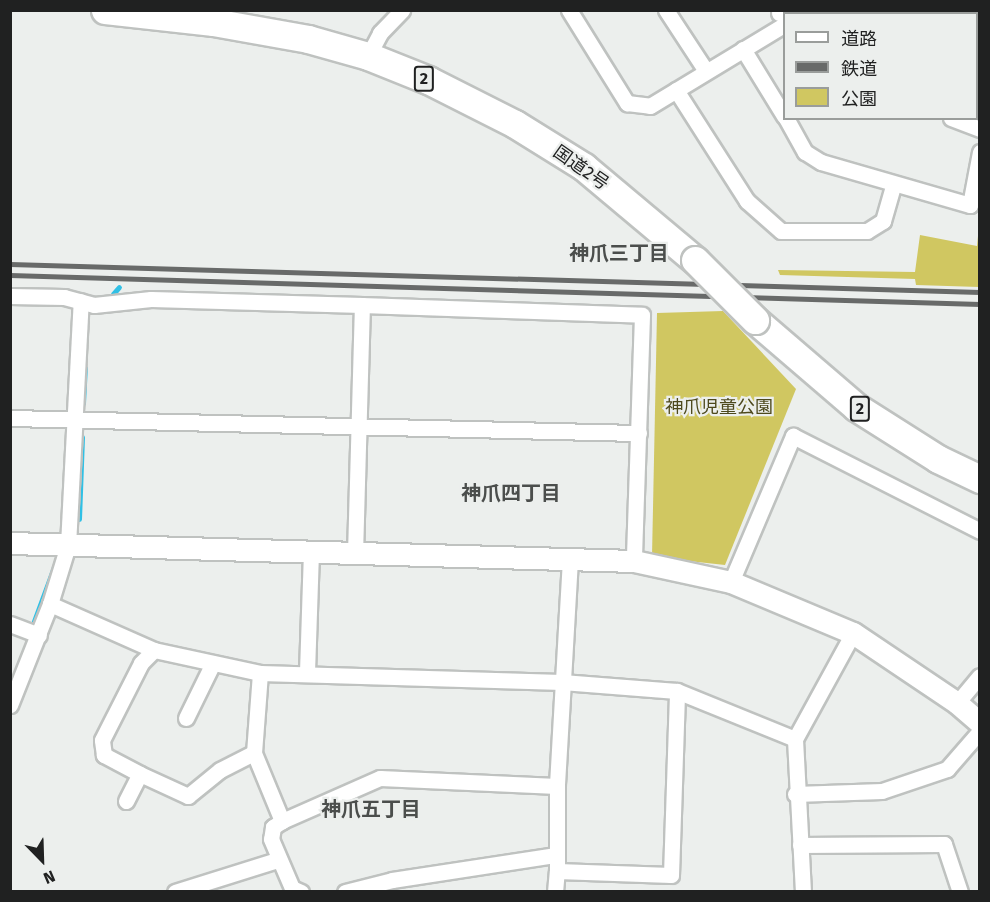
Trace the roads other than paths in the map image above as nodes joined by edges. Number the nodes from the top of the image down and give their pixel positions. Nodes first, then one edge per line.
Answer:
1 (105, 10) edge
2 (402, 10) edge
3 (569, 10) edge
4 (666, 10) edge
5 (117, 11) edge
6 (214, 16) edge
7 (782, 16) edge
8 (743, 49) junction
9 (368, 56) junction
10 (706, 71) junction
11 (676, 90) junction
12 (783, 114) edge
13 (787, 120) edge
14 (956, 120) edge
15 (980, 129) edge
16 (980, 152) edge
17 (893, 186) junction
18 (10, 296) edge
19 (81, 301) junction
20 (362, 305) junction
21 (10, 418) edge
22 (76, 421) junction
23 (358, 428) junction
24 (639, 433) junction
25 (980, 479) edge
26 (980, 531) edge
27 (10, 543) edge
28 (68, 544) junction
29 (311, 552) junction
30 (355, 554) junction
31 (570, 560) junction
32 (634, 561) junction
33 (731, 582) junction
34 (50, 604) junction
35 (10, 624) edge
36 (854, 633) junction
37 (39, 635) junction
38 (154, 650) junction
39 (213, 663) junction
40 (260, 672) junction
41 (307, 672) junction
42 (980, 676) edge
43 (562, 682) junction
44 (677, 691) junction
45 (957, 703) junction
46 (10, 705) edge
47 (186, 718) dead end
48 (980, 723) edge
49 (980, 731) edge
50 (795, 739) junction
51 (254, 753) junction
52 (140, 774) junction
53 (557, 786) junction
54 (795, 794) junction
55 (126, 801) dead end
56 (282, 821) junction
57 (800, 844) junction
58 (277, 860) junction
59 (556, 863) junction
60 (175, 891) edge
61 (301, 891) edge
62 (345, 891) edge
63 (555, 891) edge
64 (803, 891) edge
65 (960, 891) edge

1 - 5 highway, 国道2号 / 2
2 - 9 street
3 - 11 street
4 - 10 street
5 - 6 highway, 国道2号 / 2
6 - 9 highway, 国道2号 / 2
7 - 8 street
8 - 10 street
8 - 12 street
9 - 25 highway, 国道2号 / 2, bridge
10 - 11 street
11 - 17 street
13 - 17 street
14 - 15 street
16 - 17 street
18 - 19 street
19 - 20 street
19 - 22 street
20 - 23 street
20 - 24 street
21 - 22 street
22 - 23 street
22 - 28 street
23 - 24 street
23 - 30 street
24 - 32 street
26 - 33 street
27 - 28 street
28 - 29 street
28 - 34 street
29 - 30 street
29 - 41 street
30 - 31 street
31 - 32 street
31 - 43 street
32 - 33 street
33 - 36 street
34 - 37 street
34 - 38 street
35 - 37 street
36 - 45 street
36 - 50 street
37 - 46 street
38 - 39 street
38 - 52 street
39 - 40 street
39 - 47 street
40 - 41 street
40 - 51 street
41 - 43 street
42 - 45 street
43 - 44 street
43 - 53 street
44 - 50 street
44 - 59 street
45 - 48 street
49 - 54 street
50 - 54 street
51 - 52 street
51 - 56 street
52 - 55 street
53 - 56 street
53 - 59 street
54 - 57 street
56 - 58 street
57 - 64 street
57 - 65 street
58 - 60 street
58 - 61 street
59 - 62 street
59 - 63 street

